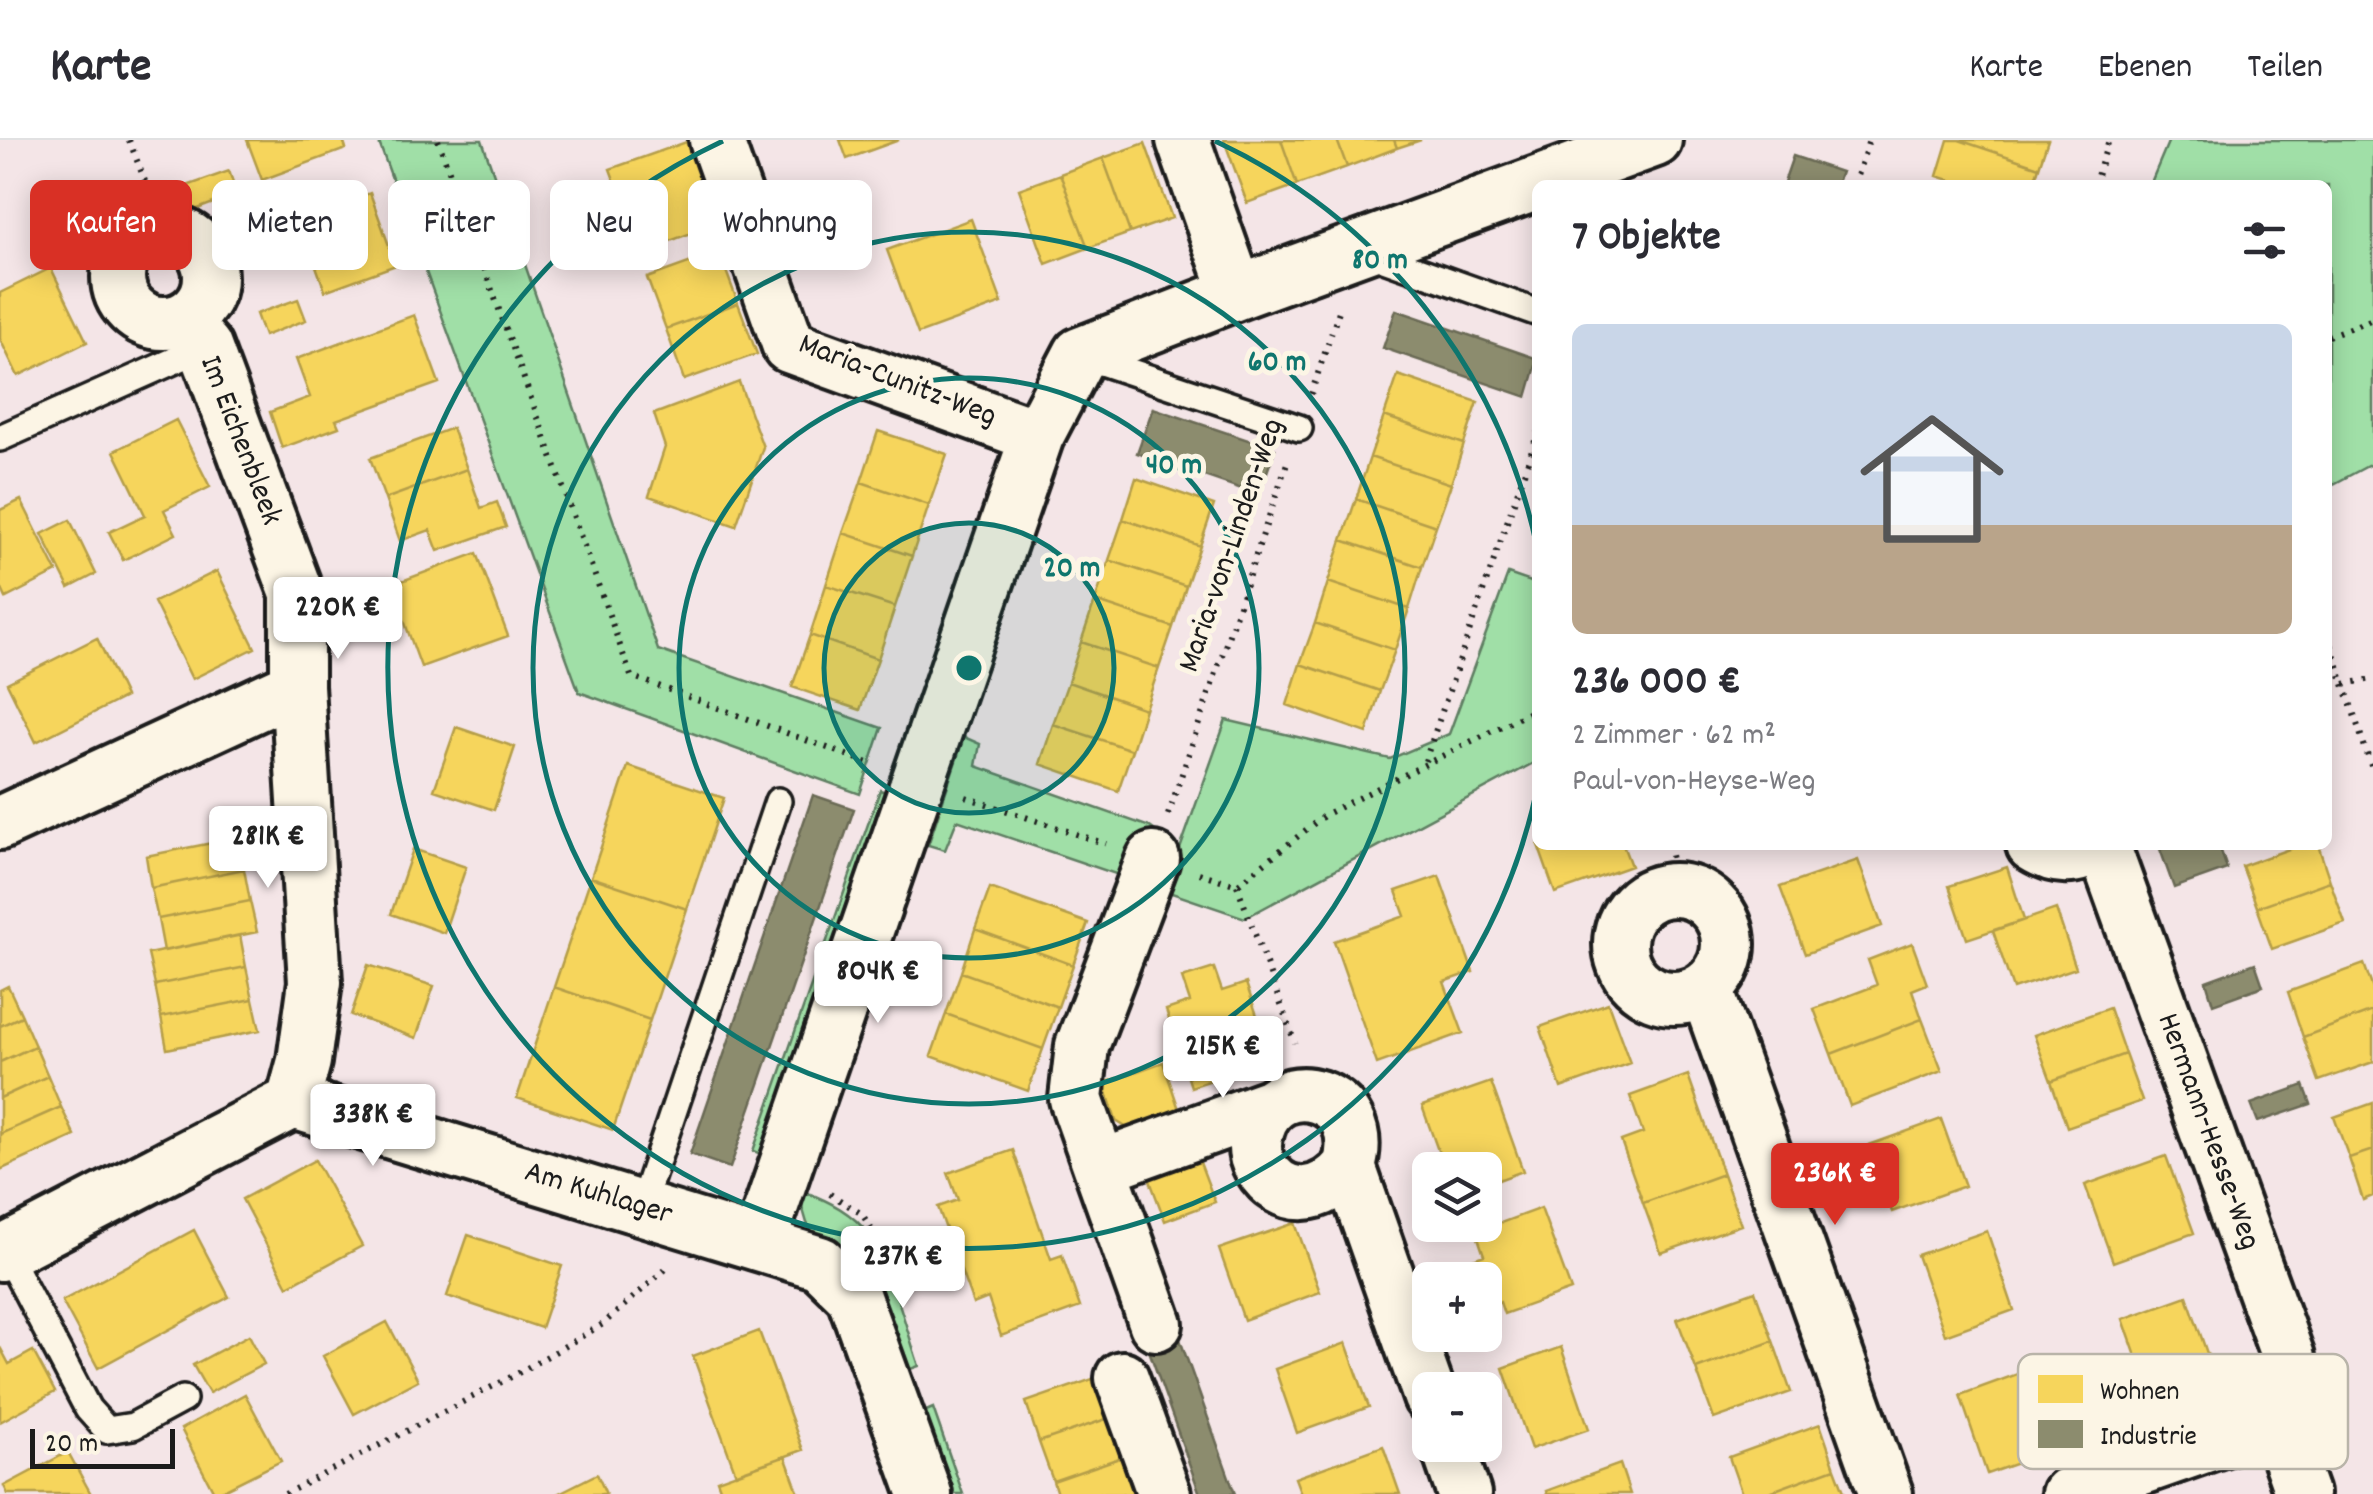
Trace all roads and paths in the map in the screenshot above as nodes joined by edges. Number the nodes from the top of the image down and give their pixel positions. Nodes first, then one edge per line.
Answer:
1 (129, 140) edge
2 (438, 140) edge
3 (716, 140) edge
4 (1184, 140) edge
5 (1869, 140) edge
6 (2109, 140) edge
7 (1626, 145) edge
8 (145, 180) edge
9 (1537, 180) edge
10 (1856, 180) edge
11 (2096, 180) edge
12 (1532, 182) edge
13 (192, 240) edge
14 (1360, 250) junction
15 (1237, 293) junction
16 (1532, 311) edge
17 (2373, 318) edge
18 (193, 334) junction
19 (2332, 334) edge
20 (1080, 354) junction
21 (1299, 428) junction
22 (1038, 436) junction
23 (0, 438) edge
24 (1532, 449) edge
25 (2332, 647) edge
26 (2373, 680) edge
27 (2344, 684) junction
28 (297, 686) junction
29 (1532, 711) edge
30 (1424, 762) junction
31 (2373, 772) edge
32 (918, 781) junction
33 (778, 802) dead end
34 (0, 822) edge
35 (2040, 850) edge
36 (2091, 850) edge
37 (2102, 850) edge
38 (1153, 859) junction
39 (1673, 867) edge
40 (1238, 884) junction
41 (1706, 989) junction
42 (1290, 1100) junction
43 (292, 1102) junction
44 (1100, 1167) junction
45 (1348, 1167) junction
46 (641, 1208) junction
47 (695, 1225) junction
48 (760, 1243) junction
49 (3, 1253) edge
50 (1156, 1324) dead end
51 (2287, 1354) edge
52 (1421, 1372) edge
53 (1122, 1378) dead end
54 (183, 1399) dead end
55 (1453, 1462) edge
56 (2140, 1469) edge
57 (2293, 1469) edge
58 (285, 1494) edge
59 (924, 1494) edge
60 (1164, 1494) edge
61 (1464, 1494) edge
62 (1886, 1494) edge
63 (2068, 1494) edge
64 (2302, 1494) edge

1 - 8 path
2 - 32 path
3 - 22 street, Maria-Cunitz-Weg
4 - 15 street
5 - 10 path
6 - 11 path
7 - 9 street
12 - 14 street
13 - 18 street, Im Eichenbleek
14 - 15 street
14 - 16 lane
14 - 21 path, Maria-von-Linden-Weg
15 - 20 street
17 - 19 path
18 - 23 lane
18 - 28 street, Im Eichenbleek
20 - 21 lane
20 - 22 street
21 - 38 path, Maria-von-Linden-Weg
22 - 32 street
24 - 30 path
25 - 27 path
26 - 27 path
27 - 31 path
28 - 34 street
28 - 43 street, Im Eichenbleek
29 - 30 path
30 - 40 path
32 - 38 path
32 - 48 street
33 - 46 lane
35 - 36 street, Hermann-Hesse-Weg
37 - 51 street, Hermann-Hesse-Weg
38 - 40 path
38 - 44 street
39 - 41 street
39 - 41 street
40 - 42 path
41 - 62 street
42 - 44 street
42 - 45 street
42 - 45 street
43 - 46 street, Am Kuhlager
43 - 49 street
44 - 50 street
45 - 52 street
46 - 47 street, Am Kuhlager
47 - 48 street, Am Kuhlager
47 - 58 path
48 - 59 street, Am Kuhlager
49 - 54 lane
53 - 60 street
55 - 61 street
56 - 63 street
57 - 64 street

